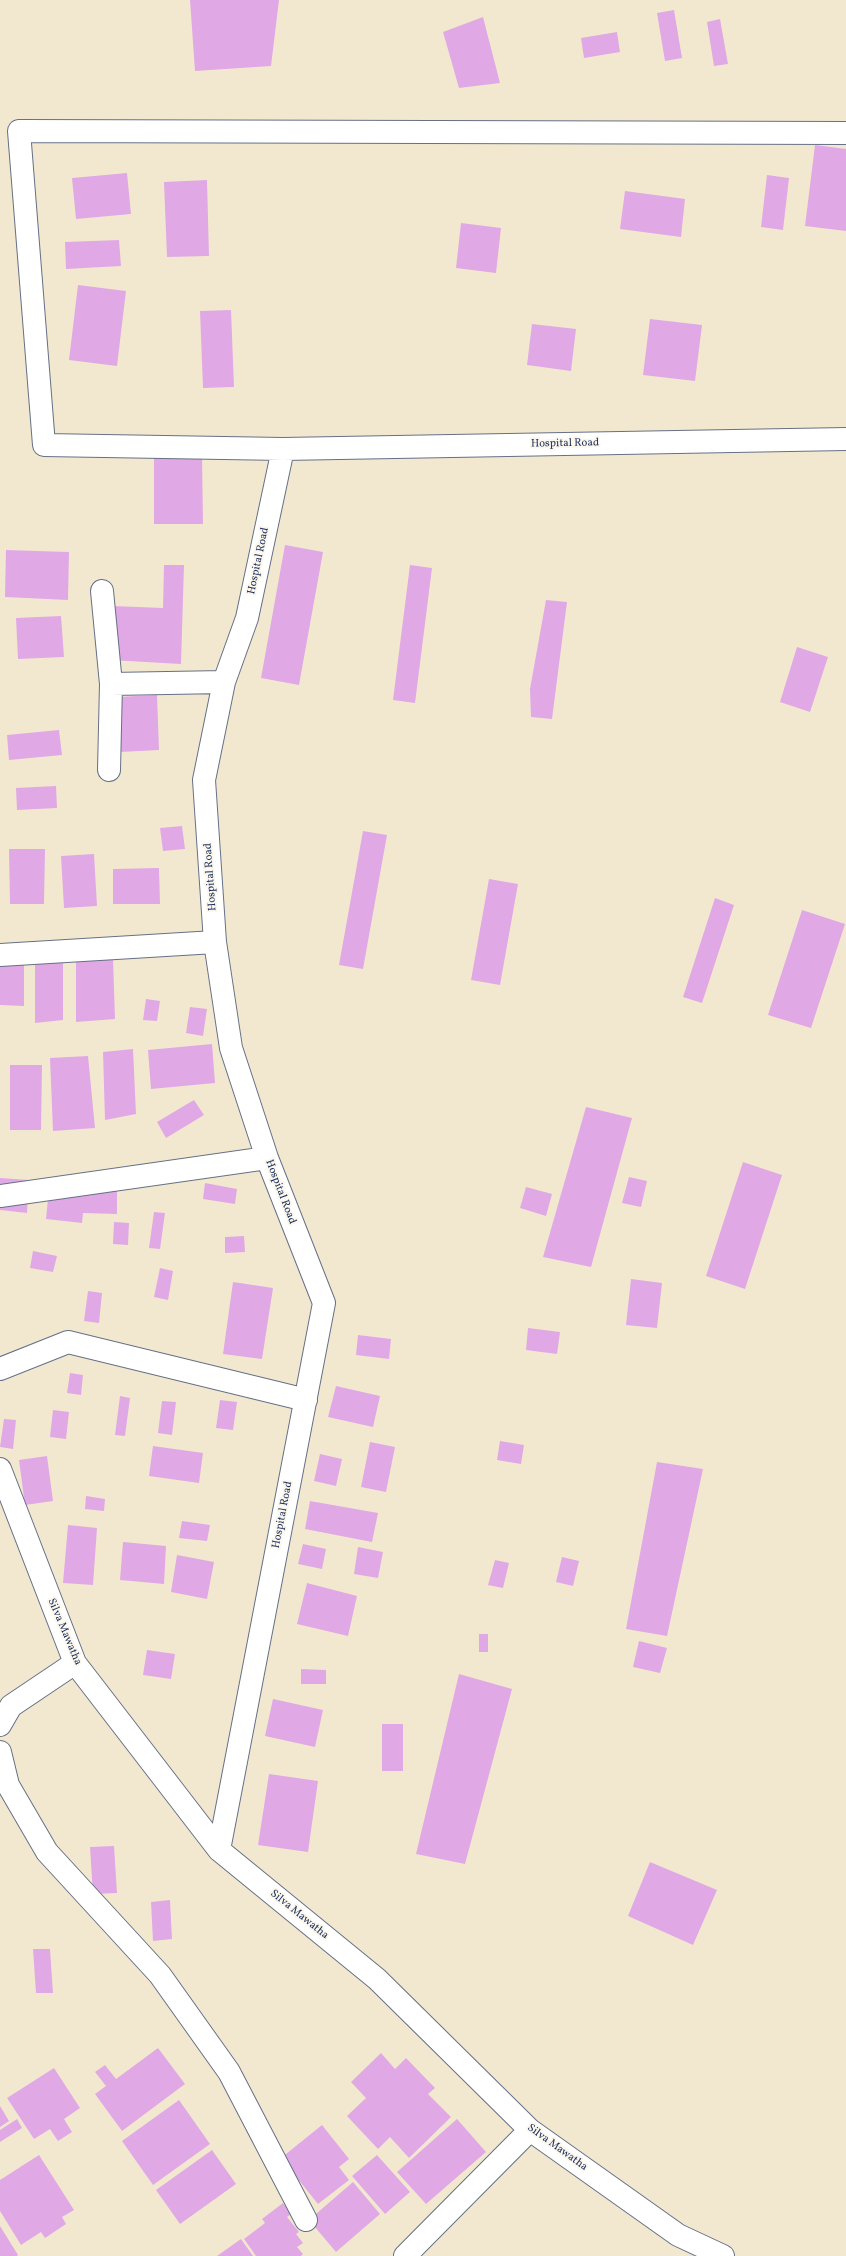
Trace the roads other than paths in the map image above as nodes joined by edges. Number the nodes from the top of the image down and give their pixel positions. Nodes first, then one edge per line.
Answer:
1 (846, 133) edge
2 (846, 439) edge
3 (283, 449) junction
4 (102, 591) dead end
5 (224, 682) junction
6 (111, 684) junction
7 (109, 770) dead end
8 (215, 942) junction
9 (0, 955) edge
10 (267, 1158) junction
11 (0, 1196) edge
12 (0, 1369) edge
13 (306, 1400) junction
14 (0, 1469) edge
15 (75, 1664) junction
16 (0, 1725) edge
17 (0, 1752) edge
18 (219, 1850) junction
19 (530, 2130) junction
20 (306, 2220) dead end
21 (678, 2235) junction
22 (405, 2256) edge
23 (684, 2256) edge
24 (723, 2256) edge

1 - 3 street
2 - 3 street, Hospital Road
3 - 5 street, Hospital Road
4 - 6 street
5 - 6 street
5 - 8 street, Hospital Road
6 - 7 street
8 - 9 street
8 - 10 street, Hospital Road
10 - 11 street
10 - 13 street, Hospital Road
12 - 13 street
13 - 18 street, Hospital Road
14 - 15 street, Silva Mawatha
15 - 16 street
15 - 18 street, Silva Mawatha
17 - 20 street
18 - 19 street, Silva Mawatha
19 - 21 street, Silva Mawatha
19 - 22 street
21 - 23 street
21 - 24 street, Silva Mawatha

